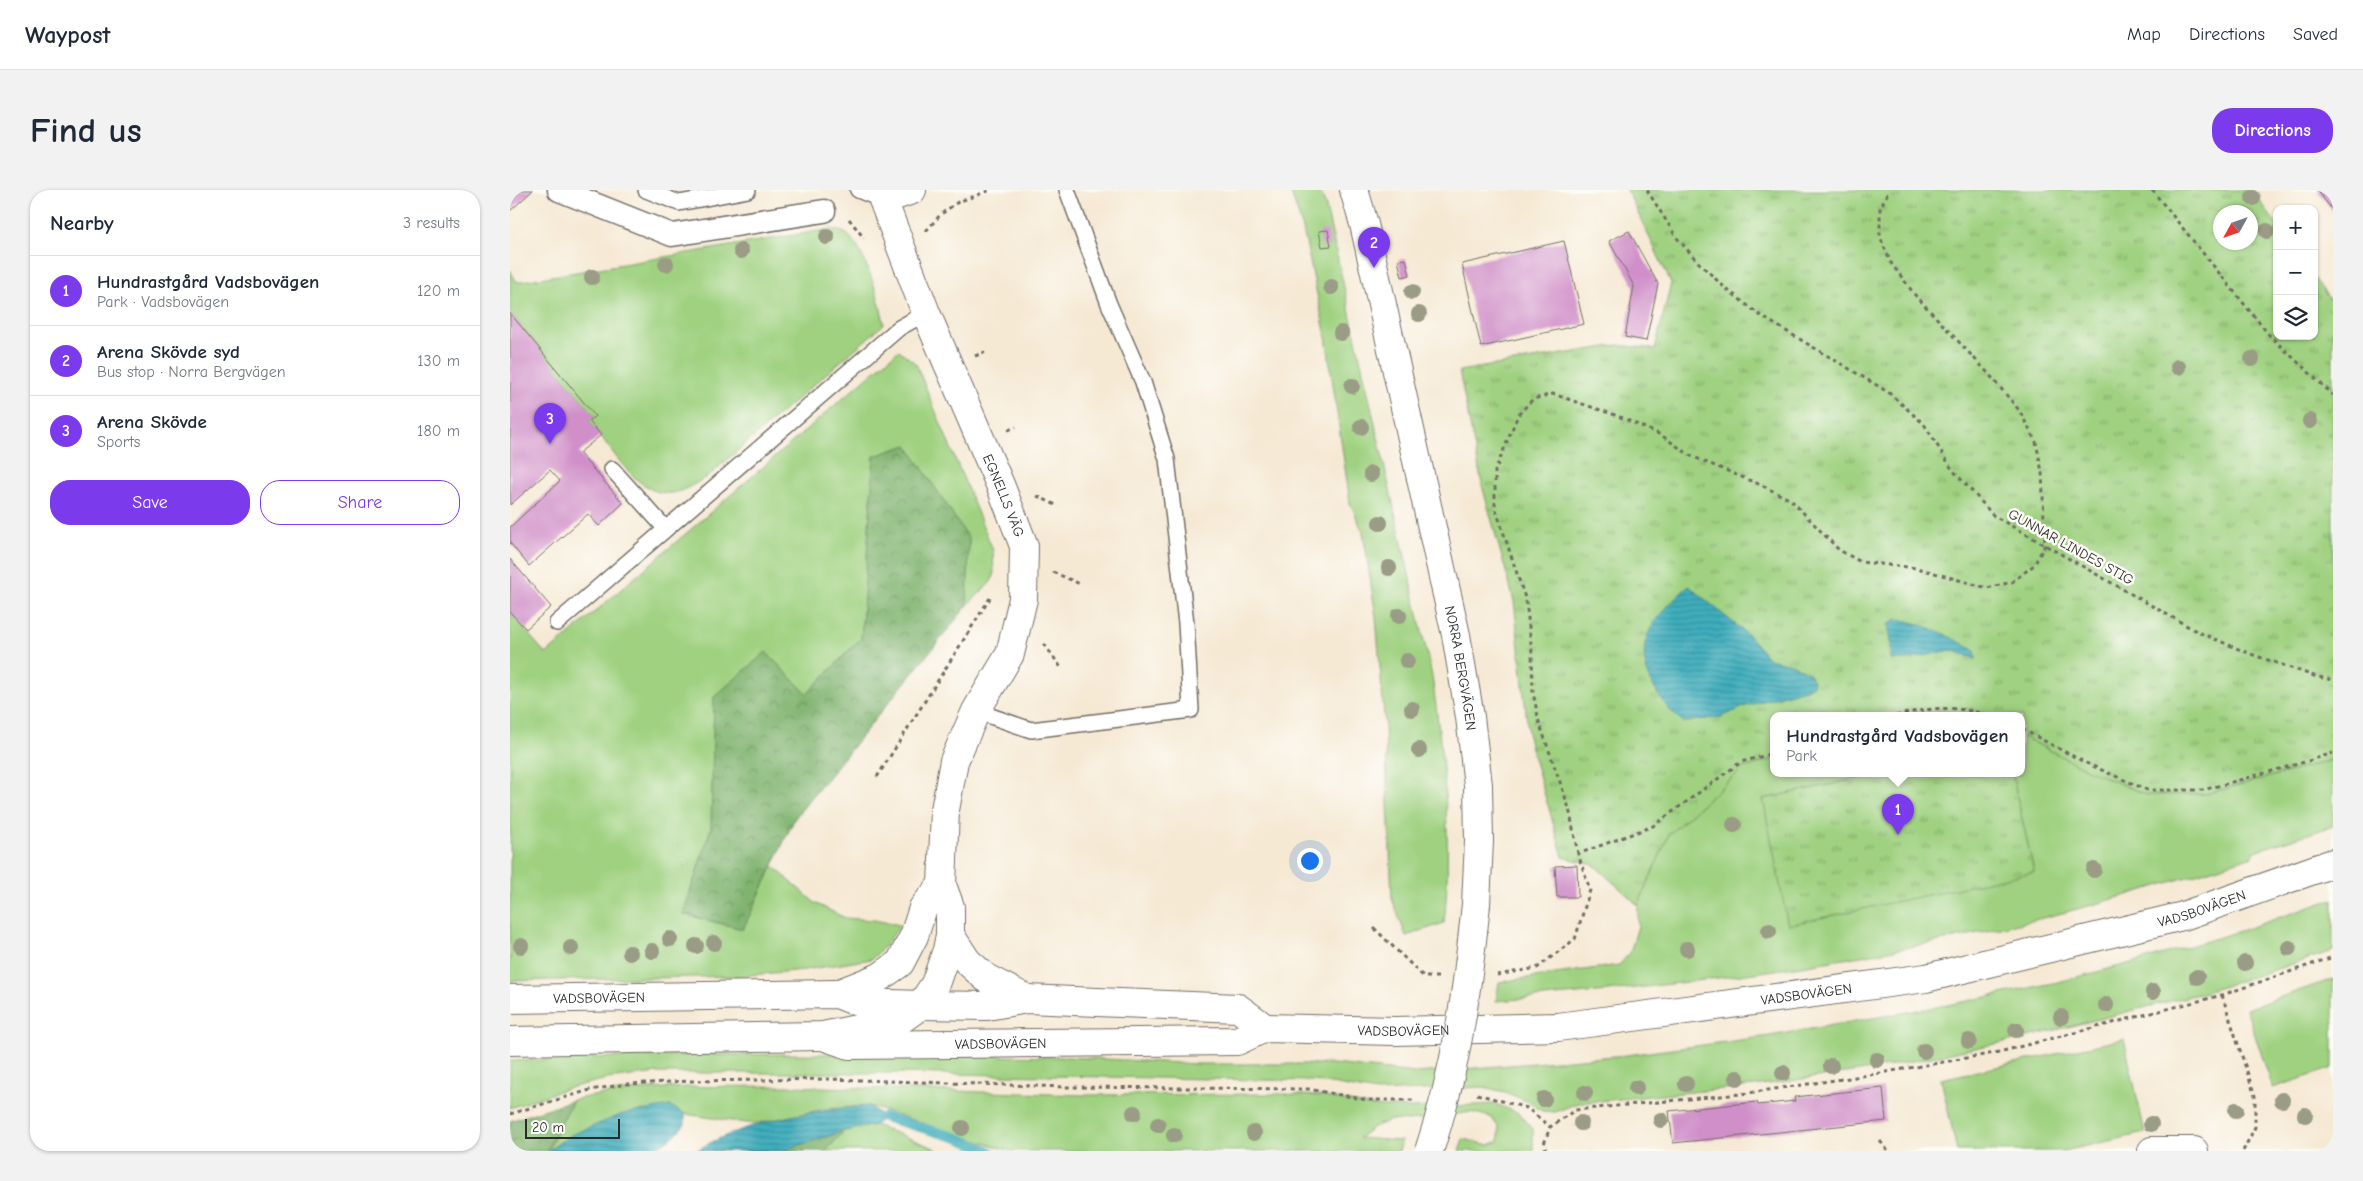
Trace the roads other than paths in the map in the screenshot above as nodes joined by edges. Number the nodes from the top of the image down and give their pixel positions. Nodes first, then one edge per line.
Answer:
1 (559, 190) edge
2 (646, 190) edge
3 (748, 190) edge
4 (912, 190) edge
5 (1067, 190) edge
6 (1354, 190) edge
7 (871, 195) edge
8 (824, 211) road end
9 (926, 313) junction
10 (612, 469) dead end
11 (665, 528) junction
12 (557, 623) dead end
13 (976, 711) junction
14 (2333, 863) edge
15 (942, 885) junction
16 (950, 935) junction
17 (837, 994) junction
18 (510, 999) edge
19 (1027, 999) junction
20 (921, 1005) junction
21 (1265, 1028) junction
22 (823, 1036) junction
23 (510, 1041) edge
24 (1429, 1151) edge
25 (2152, 1151) edge
26 (2194, 1151) edge

1 - 8 street
2 - 3 lane
4 - 7 main road, EGNELLS VÄG
5 - 13 lane
6 - 24 main road, NORRA BERGVÄGEN, bridge
7 - 9 main road, EGNELLS VÄG
9 - 11 lane
9 - 13 main road, EGNELLS VÄG
10 - 11 lane
11 - 12 lane
13 - 15 main road, EGNELLS VÄG
14 - 21 main road, VADSBOVÄGEN
15 - 16 main road, VADSBOVÄGEN
15 - 17 main road, VADSBOVÄGEN
16 - 19 main road, VADSBOVÄGEN
16 - 20 main road, VADSBOVÄGEN
17 - 18 main road, VADSBOVÄGEN
17 - 20 main road, VADSBOVÄGEN
19 - 20 main road, VADSBOVÄGEN
19 - 21 main road, VADSBOVÄGEN
20 - 22 main road, VADSBOVÄGEN
21 - 22 main road, VADSBOVÄGEN
22 - 23 main road, VADSBOVÄGEN
25 - 26 main road

